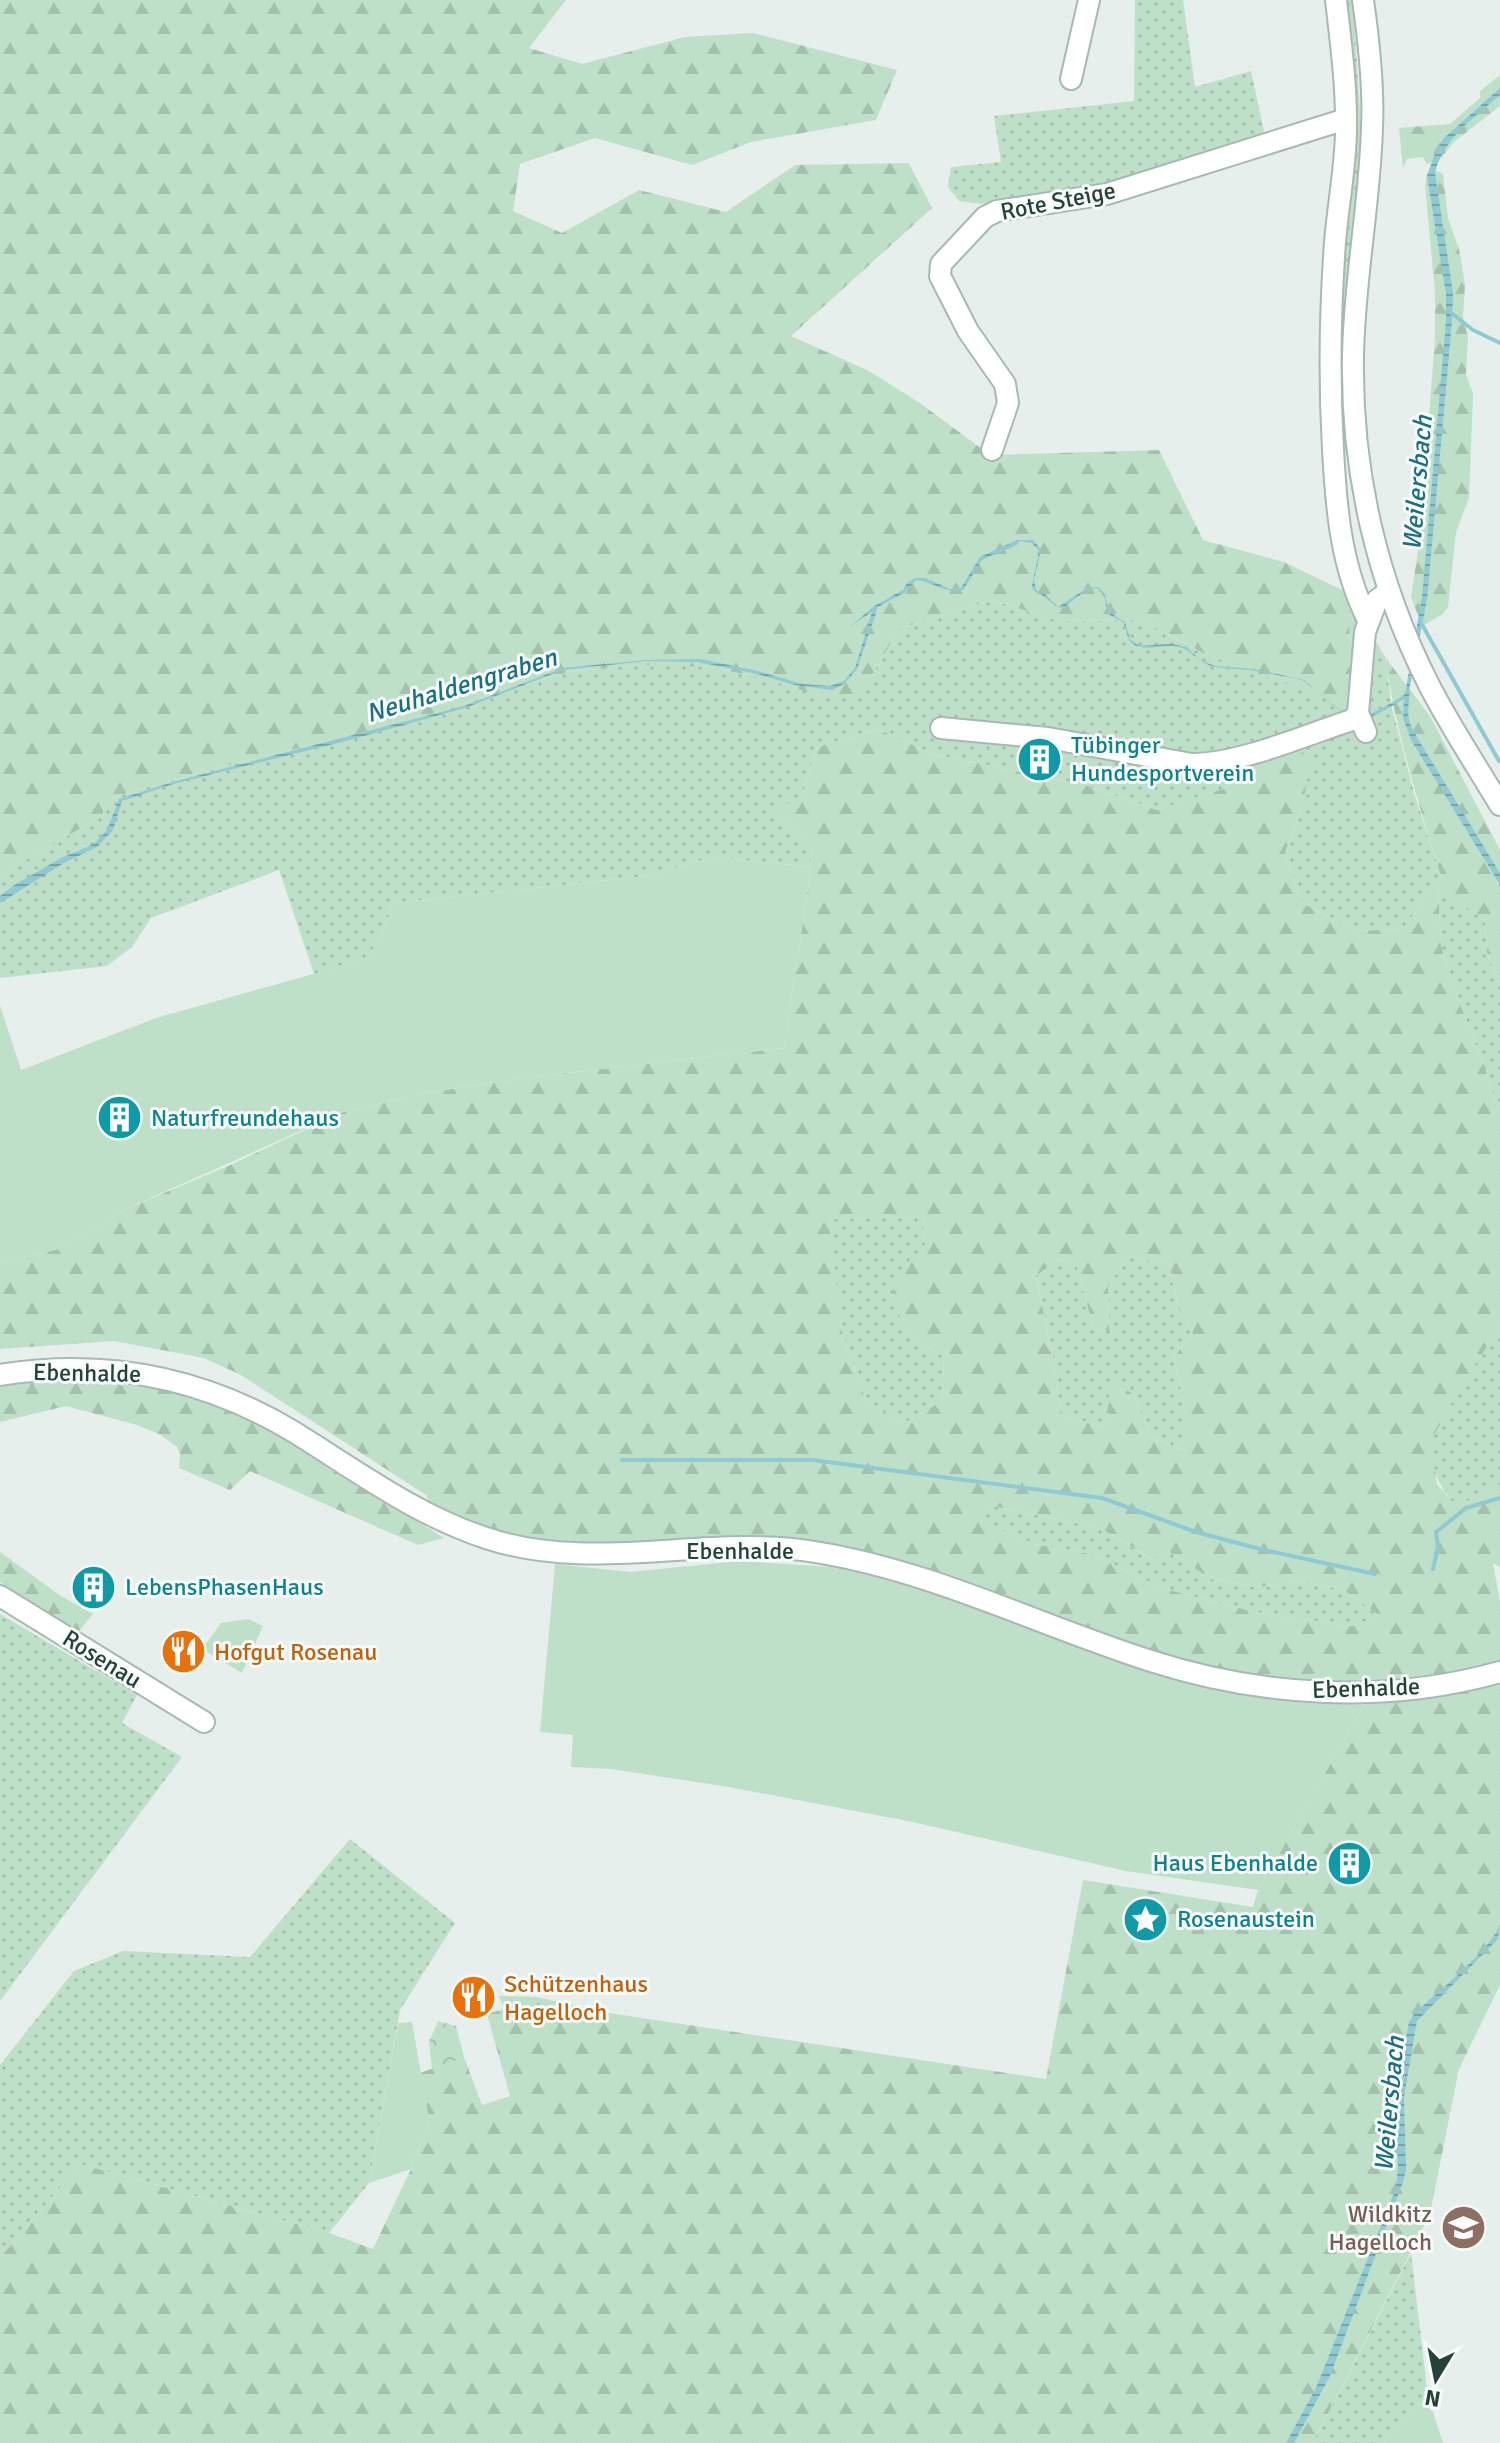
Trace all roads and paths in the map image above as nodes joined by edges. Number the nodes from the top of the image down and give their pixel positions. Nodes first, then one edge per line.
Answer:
1 (1089, 0) edge
2 (1336, 0) edge
3 (1363, 0) edge
4 (1071, 79) dead end
5 (1346, 119) junction
6 (992, 450) dead end
7 (1391, 596) junction
8 (1368, 620) junction
9 (941, 728) dead end
10 (1500, 805) edge
11 (0, 1375) edge
12 (0, 1596) edge
13 (1500, 1672) edge
14 (204, 1722) dead end

1 - 4 street
2 - 5 street
3 - 7 street
5 - 6 street, Rote Steige
5 - 8 street
7 - 8 street
7 - 10 street
8 - 9 street
11 - 13 street, Ebenhalde
12 - 14 street, Rosenau

